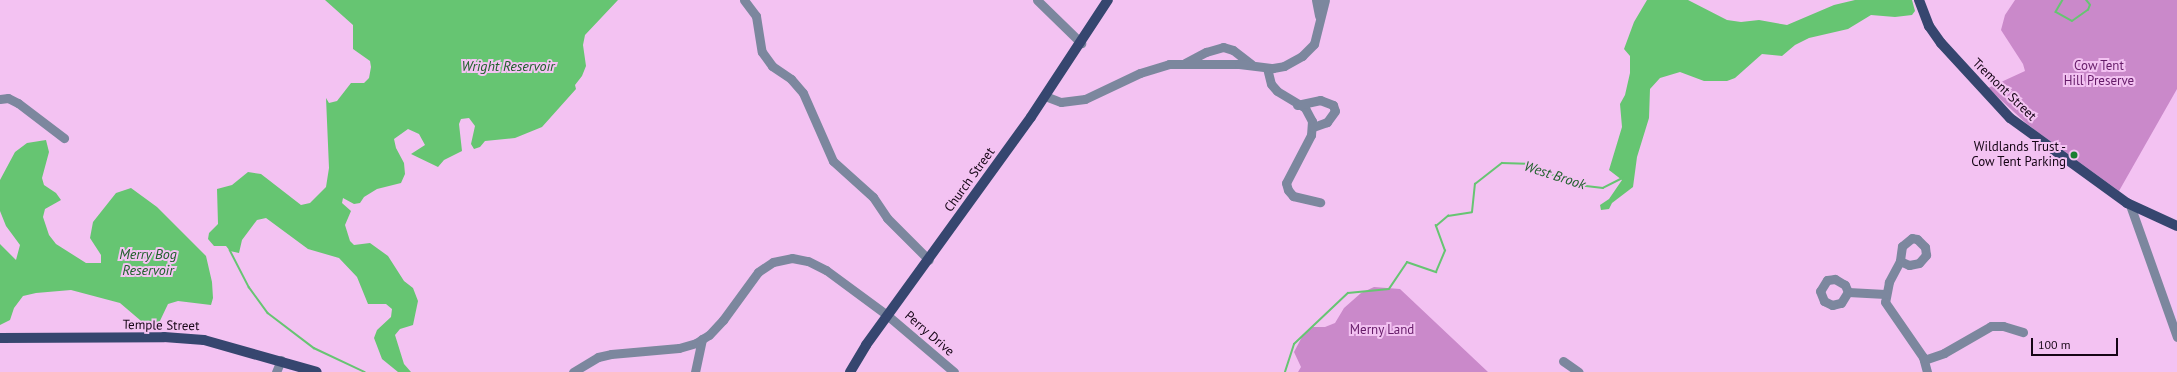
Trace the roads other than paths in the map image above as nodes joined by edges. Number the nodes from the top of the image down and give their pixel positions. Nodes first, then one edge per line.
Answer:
1 (744, 0) edge
2 (1037, 0) edge
3 (1108, 0) edge
4 (1316, 0) edge
5 (1325, 0) edge
6 (1919, 0) edge
7 (1320, 20) junction
8 (1081, 43) junction
9 (1185, 63) junction
10 (1253, 65) junction
11 (1267, 68) junction
12 (1045, 96) junction
13 (0, 99) edge
14 (1297, 105) junction
15 (1313, 127) junction
16 (64, 138) dead end
17 (1320, 202) dead end
18 (2130, 205) junction
19 (2177, 226) edge
20 (929, 260) junction
21 (1900, 261) dead end
22 (1848, 292) dead end
23 (1885, 294) junction
24 (887, 315) junction
25 (2023, 332) dead end
26 (0, 338) edge
27 (2177, 338) edge
28 (702, 339) junction
29 (280, 360) junction
30 (1924, 360) junction
31 (1563, 361) dead end
32 (276, 372) edge
33 (317, 372) edge
34 (573, 372) edge
35 (695, 372) edge
36 (850, 372) edge
37 (954, 372) edge
38 (1579, 372) edge
39 (1927, 372) edge

1 - 20 street
2 - 8 street
3 - 8 main road, Church Street
4 - 7 street
5 - 7 street
6 - 18 main road, Tremont Street
7 - 11 street
8 - 12 main road, Church Street
9 - 10 street
9 - 10 street
9 - 12 street
10 - 11 street
11 - 14 street
12 - 20 main road, Church Street
13 - 16 street
14 - 15 street
14 - 15 street
15 - 17 street
18 - 19 main road, Tremont Street
18 - 27 street
20 - 24 main road, Church Street
21 - 23 street
22 - 23 street
23 - 30 street
24 - 28 street, Perry Drive
24 - 36 main road, Church Street
24 - 37 street, Perry Drive
25 - 30 street
26 - 29 main road, Temple Street
28 - 34 street
28 - 35 street
29 - 32 street
29 - 33 main road, Temple Street
30 - 39 street
31 - 38 street

